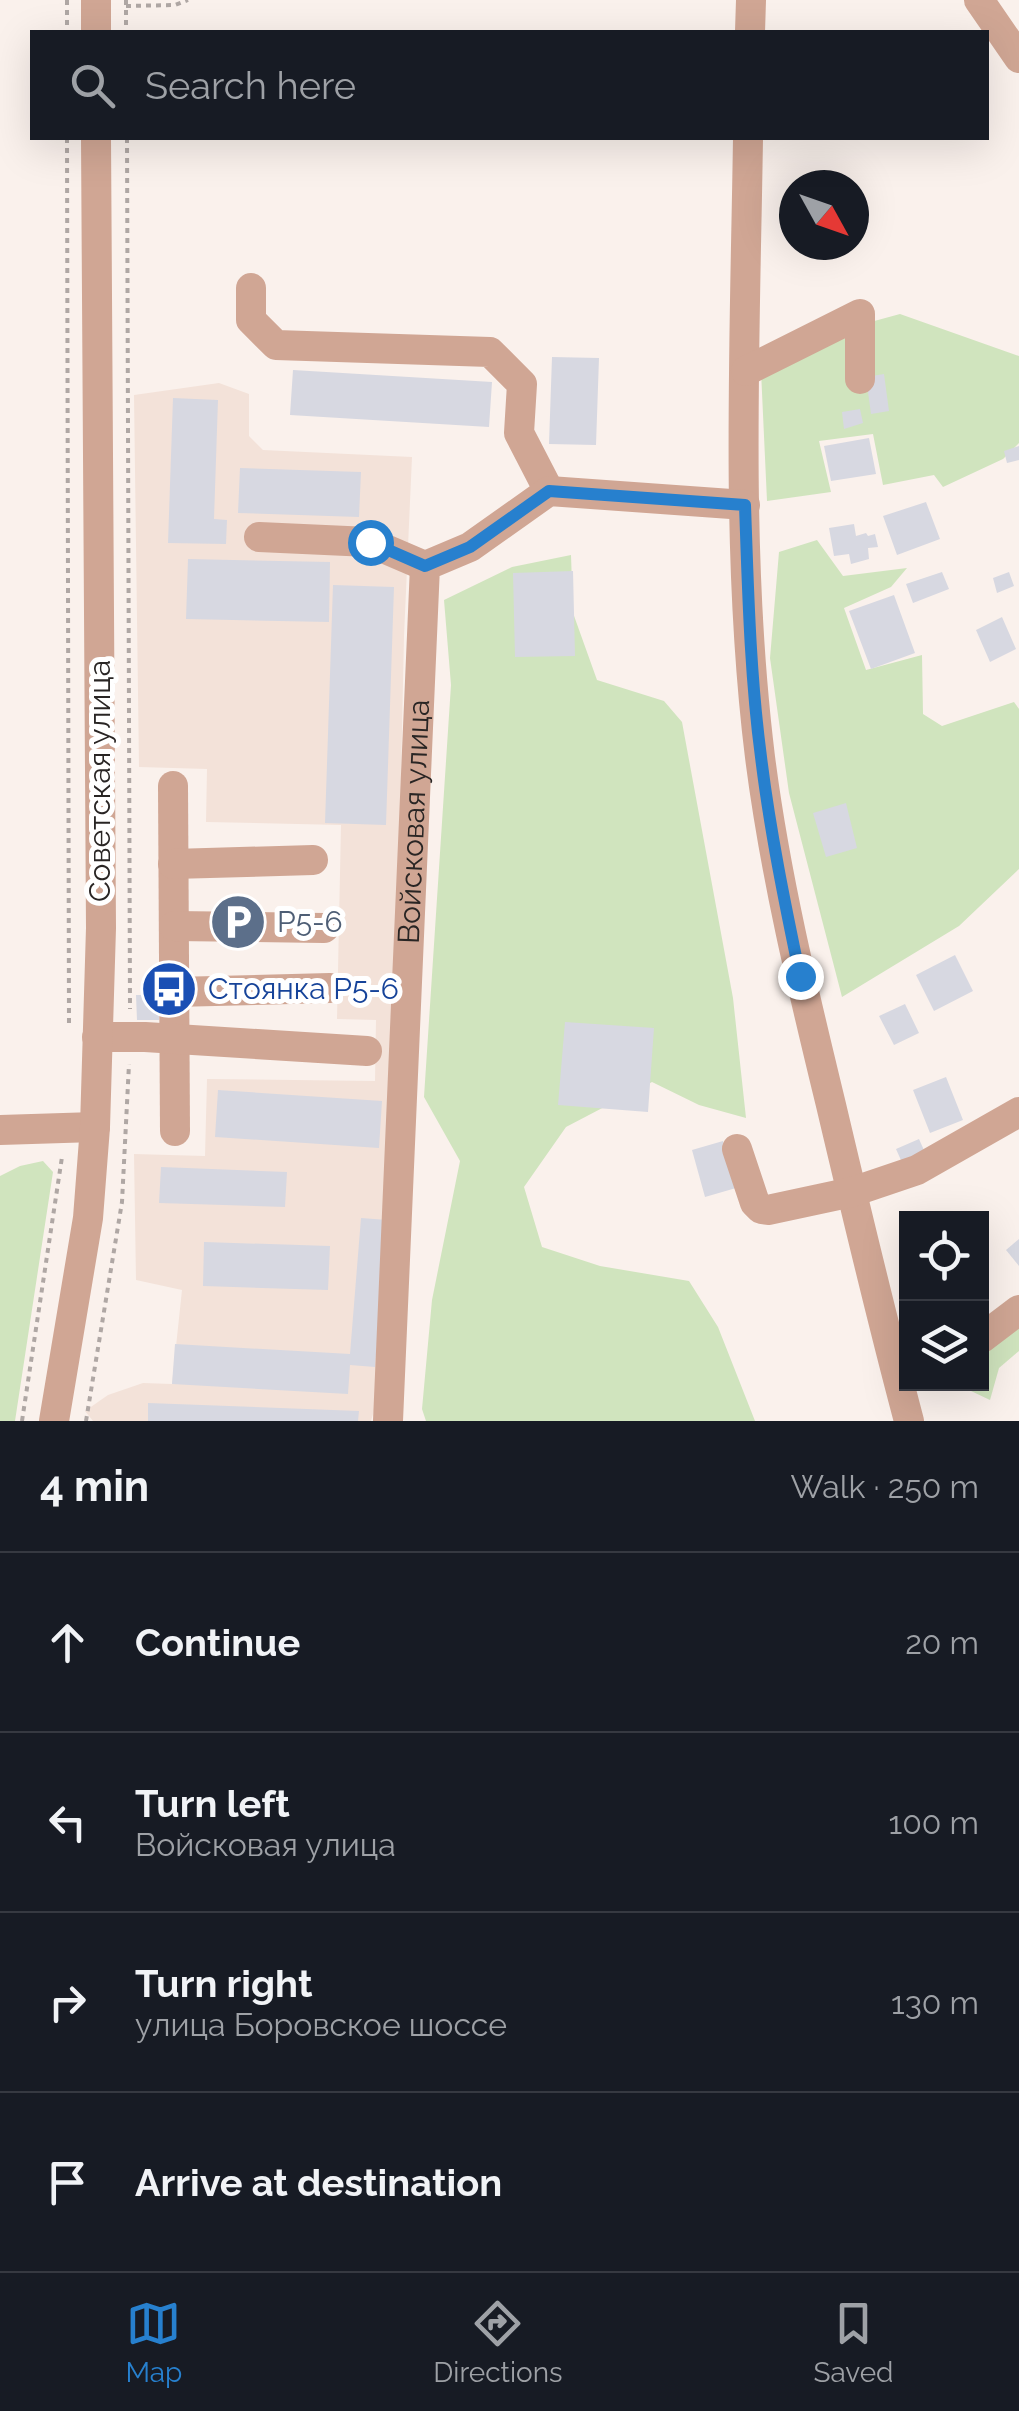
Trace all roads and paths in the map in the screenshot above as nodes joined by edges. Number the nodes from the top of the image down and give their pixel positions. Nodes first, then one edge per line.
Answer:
1 (67, 0) edge
2 (96, 0) edge
3 (188, 0) edge
4 (751, 0) edge
5 (979, 0) edge
6 (126, 3) edge
7 (67, 30) edge
8 (96, 30) edge
9 (126, 30) edge
10 (750, 30) edge
11 (1019, 58) edge
12 (67, 140) edge
13 (96, 140) edge
14 (748, 140) edge
15 (251, 288) dead end
16 (746, 371) junction
17 (860, 379) dead end
18 (549, 491) junction
19 (745, 505) junction
20 (260, 536) dead end
21 (425, 566) junction
22 (173, 786) dead end
23 (313, 860) dead end
24 (173, 864) junction
25 (174, 926) junction
26 (324, 928) dead end
27 (330, 988) dead end
28 (174, 992) junction
29 (83, 1032) junction
30 (174, 1039) junction
31 (367, 1051) dead end
32 (1019, 1112) edge
33 (80, 1127) junction
34 (0, 1130) edge
35 (175, 1131) dead end
36 (737, 1150) dead end
37 (852, 1192) junction
38 (1019, 1310) edge
39 (989, 1333) edge
40 (899, 1361) edge
41 (904, 1391) edge
42 (22, 1421) edge
43 (54, 1421) edge
44 (388, 1421) edge
45 (909, 1421) edge

1 - 7 path
2 - 8 street
3 - 6 path
4 - 10 street
5 - 11 street
6 - 9 path
12 - 29 path
13 - 29 street, Советская улица
14 - 16 street
15 - 18 street
16 - 17 street
16 - 19 street
18 - 19 street
18 - 21 street
19 - 37 street
20 - 21 street
21 - 44 street, Войсковая улица
22 - 24 street
23 - 24 street
24 - 25 street
25 - 26 street
25 - 28 street
27 - 28 street
28 - 30 street
29 - 30 street
29 - 33 street, Советская улица
30 - 31 street
30 - 35 street
32 - 37 street
33 - 34 street
33 - 42 path
33 - 43 street, Советская улица
36 - 37 street
37 - 40 street
38 - 39 street
41 - 45 street

